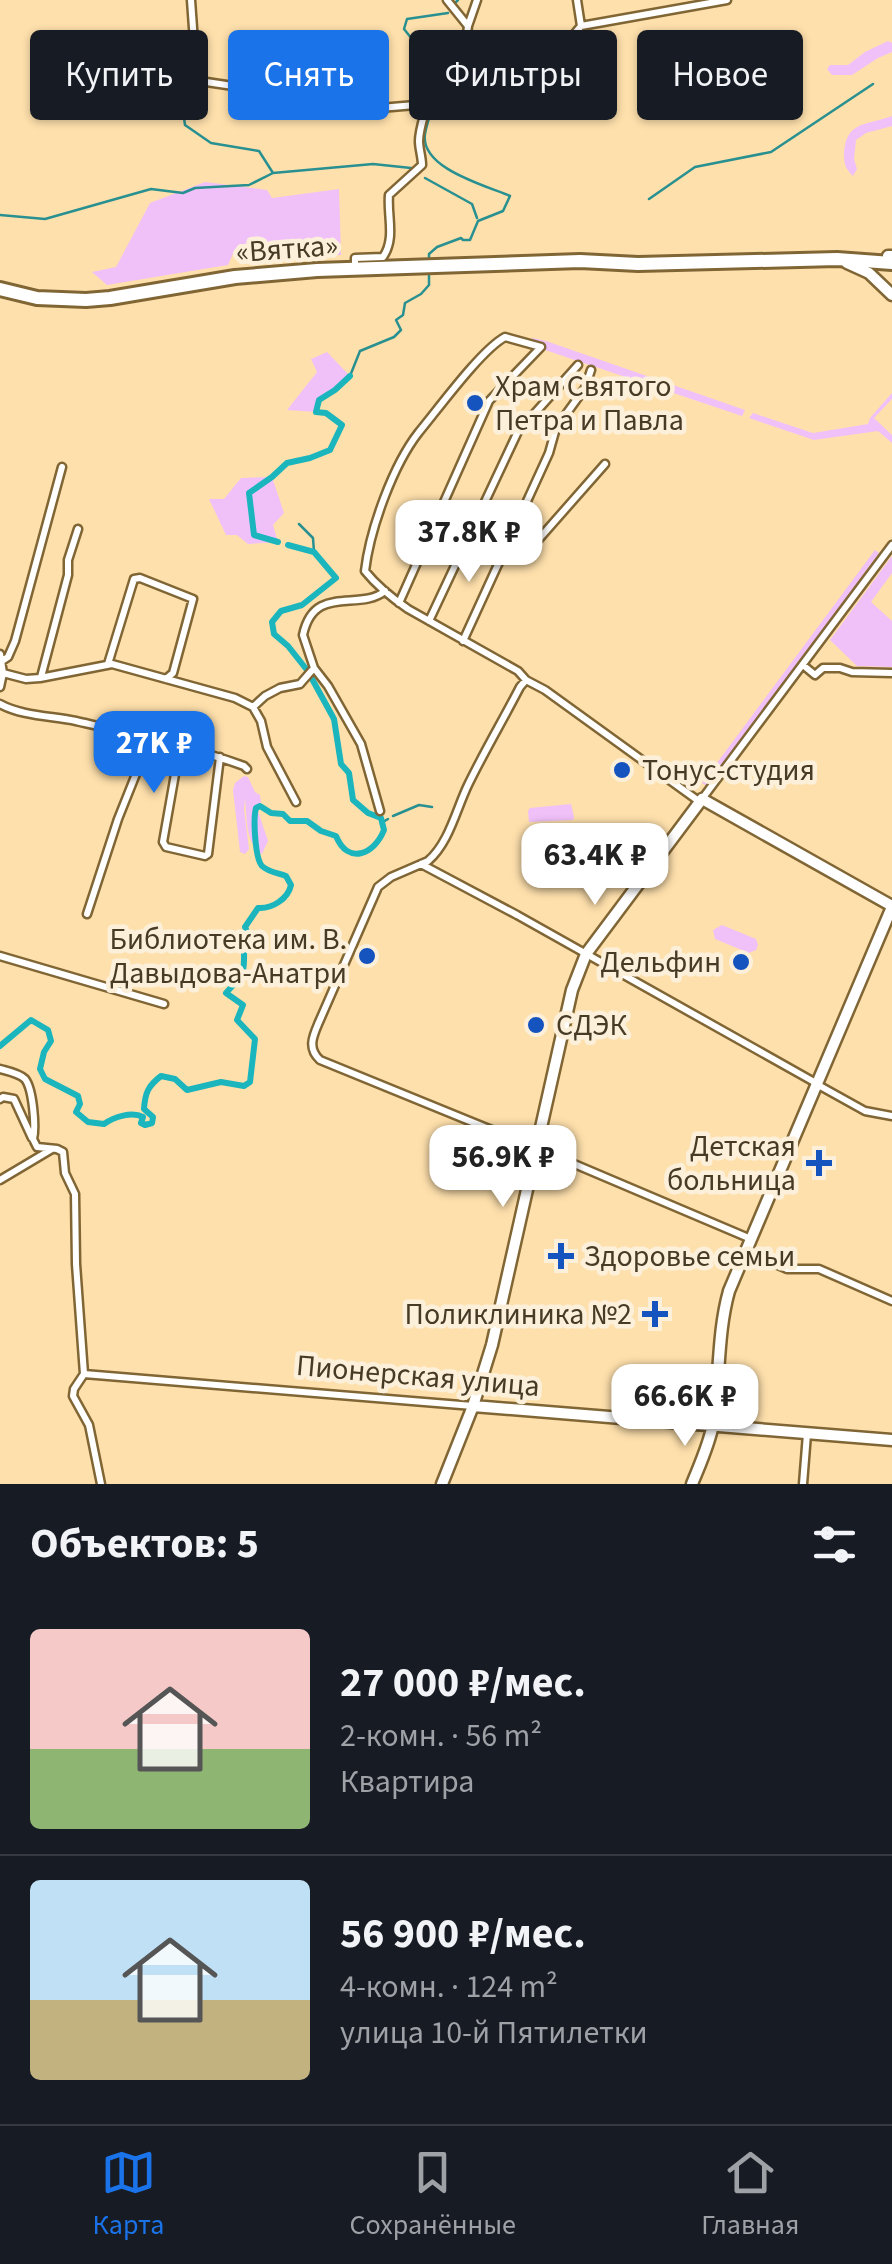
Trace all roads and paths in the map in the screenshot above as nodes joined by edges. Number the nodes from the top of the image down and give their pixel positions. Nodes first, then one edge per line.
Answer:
1 (192, 0) edge
2 (447, 0) edge
3 (477, 0) edge
4 (577, 0) edge
5 (727, 0) edge
6 (467, 20) junction
7 (581, 26) junction
8 (466, 30) edge
9 (578, 30) edge
10 (409, 106) edge
11 (425, 120) edge
12 (891, 258) edge
13 (826, 259) junction
14 (580, 261) junction
15 (355, 269) junction
16 (0, 289) edge
17 (892, 295) edge
18 (578, 365) dead end
19 (591, 370) dead end
20 (605, 464) dead end
21 (62, 468) dead end
22 (78, 528) dead end
23 (508, 544) junction
24 (892, 545) edge
25 (384, 590) junction
26 (400, 603) junction
27 (429, 621) junction
28 (463, 641) junction
29 (1, 657) edge
30 (108, 664) junction
31 (802, 665) junction
32 (314, 668) junction
33 (892, 673) edge
34 (3, 674) junction
35 (174, 677) junction
36 (40, 678) junction
37 (526, 680) junction
38 (0, 687) edge
39 (0, 704) edge
40 (253, 707) junction
41 (140, 736) junction
42 (180, 746) junction
43 (220, 757) junction
44 (247, 769) dead end
45 (701, 800) junction
46 (296, 802) dead end
47 (380, 811) dead end
48 (431, 859) junction
49 (421, 864) junction
50 (434, 870) junction
51 (892, 909) edge
52 (87, 914) dead end
53 (586, 954) junction
54 (0, 956) edge
55 (164, 1004) dead end
56 (0, 1069) edge
57 (818, 1085) junction
58 (0, 1099) edge
59 (892, 1116) edge
60 (32, 1139) junction
61 (53, 1148) junction
62 (538, 1149) junction
63 (0, 1180) edge
64 (752, 1240) junction
65 (747, 1252) junction
66 (892, 1300) edge
67 (84, 1374) junction
68 (472, 1406) junction
69 (714, 1425) junction
70 (807, 1433) junction
71 (892, 1440) edge
72 (102, 1484) edge
73 (442, 1484) edge
74 (694, 1484) edge
75 (803, 1484) edge

1 - 10 street
2 - 6 street
3 - 6 street
4 - 7 street
5 - 7 street
6 - 8 street
7 - 9 street
11 - 15 street
12 - 13 highway, «Вятка»
12 - 14 highway, «Вятка»
13 - 14 highway, «Вятка»
13 - 17 main road
14 - 15 highway, «Вятка»
15 - 16 highway, «Вятка»
18 - 27 street
19 - 23 street
20 - 23 street
21 - 29 street
22 - 36 street
23 - 28 street
24 - 31 street
25 - 26 street
25 - 26 street
25 - 32 street
26 - 27 street
27 - 28 street
28 - 37 street
29 - 34 street
30 - 35 street
30 - 35 street
30 - 36 street
31 - 33 street
31 - 45 street
32 - 40 street
32 - 47 street
34 - 36 street
34 - 38 street
35 - 40 street
37 - 45 street
37 - 48 street
39 - 41 street
40 - 46 street
41 - 42 street
41 - 52 street
42 - 43 street
42 - 43 street
43 - 44 street
45 - 51 main road
45 - 53 main road
48 - 49 street
48 - 50 street
49 - 50 street
49 - 62 street
50 - 53 street
51 - 57 main road
53 - 57 street
53 - 62 main road
54 - 55 street
56 - 60 street
57 - 59 street
57 - 64 main road
58 - 60 street
60 - 61 street
61 - 63 street
61 - 67 street
62 - 64 street
62 - 68 main road
64 - 65 main road
65 - 66 street
65 - 69 main road
67 - 68 street, Пионерская улица
67 - 72 street
68 - 69 main road, Пионерская улица
68 - 73 main road
69 - 70 main road, Пионерская улица
69 - 74 main road
70 - 71 main road, Пионерская улица
70 - 75 street

